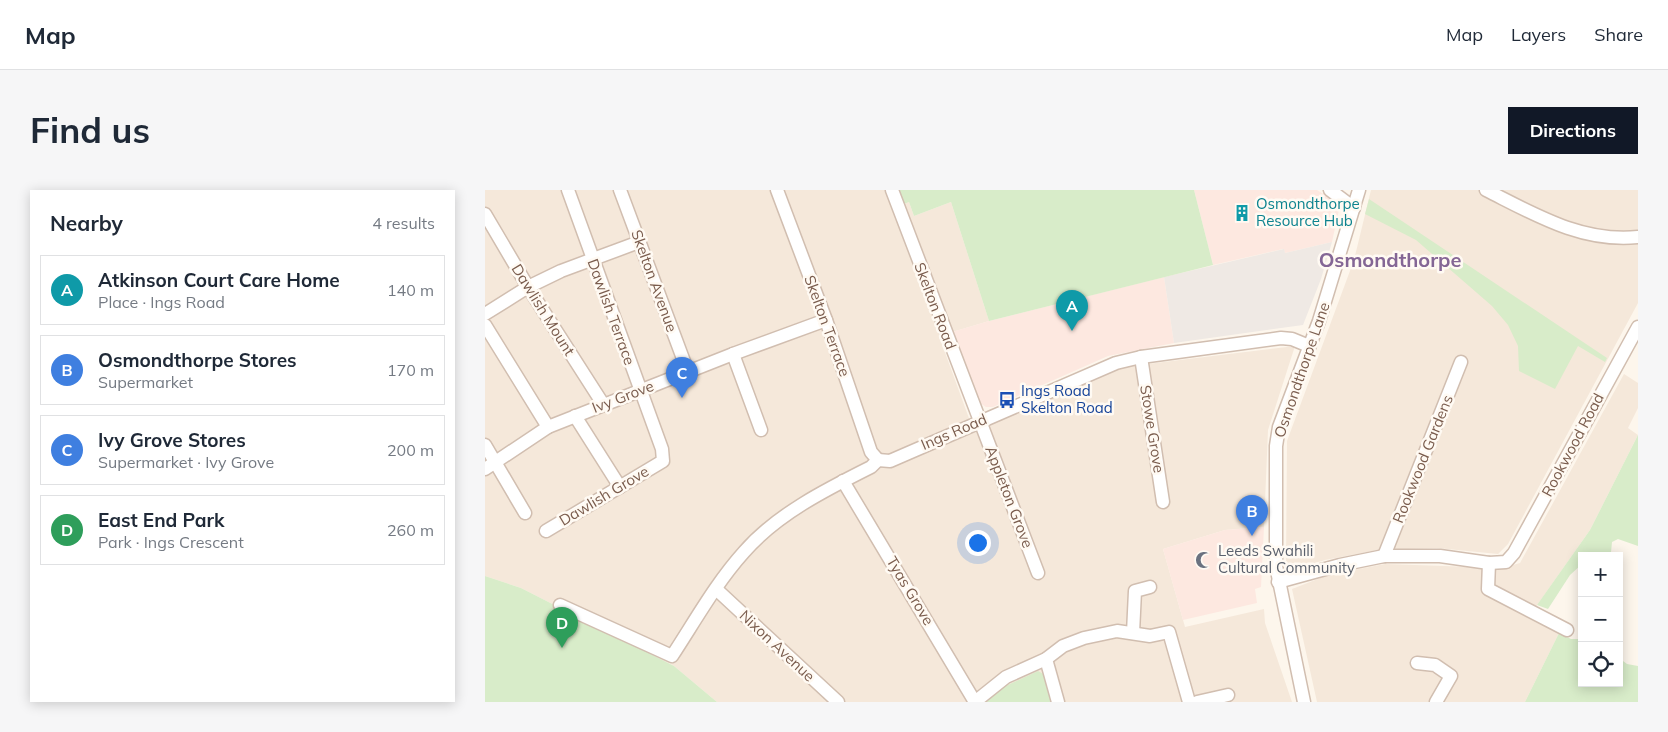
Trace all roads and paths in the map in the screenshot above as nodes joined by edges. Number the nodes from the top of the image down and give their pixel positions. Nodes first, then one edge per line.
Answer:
1 (568, 190) edge
2 (620, 190) edge
3 (777, 190) edge
4 (892, 190) edge
5 (1330, 190) edge
6 (1359, 190) edge
7 (1486, 190) edge
8 (1354, 208) junction
9 (485, 214) edge
10 (1638, 238) edge
11 (639, 242) junction
12 (592, 259) junction
13 (528, 288) junction
14 (485, 314) edge
15 (826, 320) junction
16 (485, 325) edge
17 (1638, 327) edge
18 (1309, 346) junction
19 (733, 354) junction
20 (1141, 357) junction
21 (1461, 362) dead end
22 (688, 372) junction
23 (640, 390) junction
24 (603, 404) junction
25 (575, 416) junction
26 (980, 421) junction
27 (548, 427) junction
28 (761, 430) dead end
29 (485, 445) edge
30 (878, 460) junction
31 (663, 462) joint
32 (490, 466) edge
33 (843, 481) junction
34 (620, 487) junction
35 (1163, 502) dead end
36 (525, 513) dead end
37 (546, 531) dead end
38 (1384, 556) junction
39 (1489, 563) junction
40 (1037, 573) dead end
41 (1278, 582) junction
42 (1149, 587) dead end
43 (716, 589) junction
44 (560, 605) dead end
45 (1567, 630) dead end
46 (1133, 633) junction
47 (1046, 659) junction
48 (1417, 663) dead end
49 (1228, 695) dead end
50 (838, 702) edge
51 (975, 702) edge
52 (1058, 702) edge
53 (1189, 702) edge
54 (1197, 702) edge
55 (1304, 702) edge
56 (1436, 702) edge

1 - 12 street, Dawlish Terrace
2 - 11 street, Skelton Avenue
3 - 15 street, Skelton Terrace
4 - 26 street, Skelton Road
5 - 8 street
6 - 8 street, Osmondthorpe Lane
7 - 10 street
8 - 18 street, Osmondthorpe Lane
9 - 13 street, Dawlish Mount
11 - 12 street
11 - 22 street, Skelton Avenue
12 - 13 street
12 - 23 street, Dawlish Terrace
13 - 14 street
13 - 24 street, Dawlish Mount
15 - 19 street, Ivy Grove
15 - 30 street, Skelton Terrace
16 - 27 street
17 - 39 street, Rookwood Road
18 - 20 street, Ings Road
18 - 41 street, Osmondthorpe Lane
19 - 22 street, Ivy Grove
19 - 28 street
20 - 26 street, Ings Road
20 - 35 street, Stowe Grove
21 - 38 street, Rookwood Gardens
22 - 23 street, Ivy Grove
23 - 24 street, Ivy Grove
23 - 31 street, Dawlish Terrace
24 - 25 street, Ivy Grove
25 - 27 street, Ivy Grove
25 - 34 street
26 - 30 street, Ings Road
26 - 40 street, Appleton Grove
27 - 32 street, Ivy Grove
29 - 32 street
30 - 33 street, Ings Road
31 - 34 street, Dawlish Grove
32 - 36 street
33 - 43 street, Ings Road
33 - 51 street, Tyas Grove
34 - 37 street, Dawlish Grove
38 - 39 street
38 - 41 street
39 - 45 street
41 - 55 street, Osmondthorpe Lane
42 - 46 street
43 - 44 street, Ings Road
43 - 50 street, Nixon Avenue
46 - 47 street
46 - 53 street
47 - 51 street
47 - 52 street
48 - 56 street
49 - 54 street

